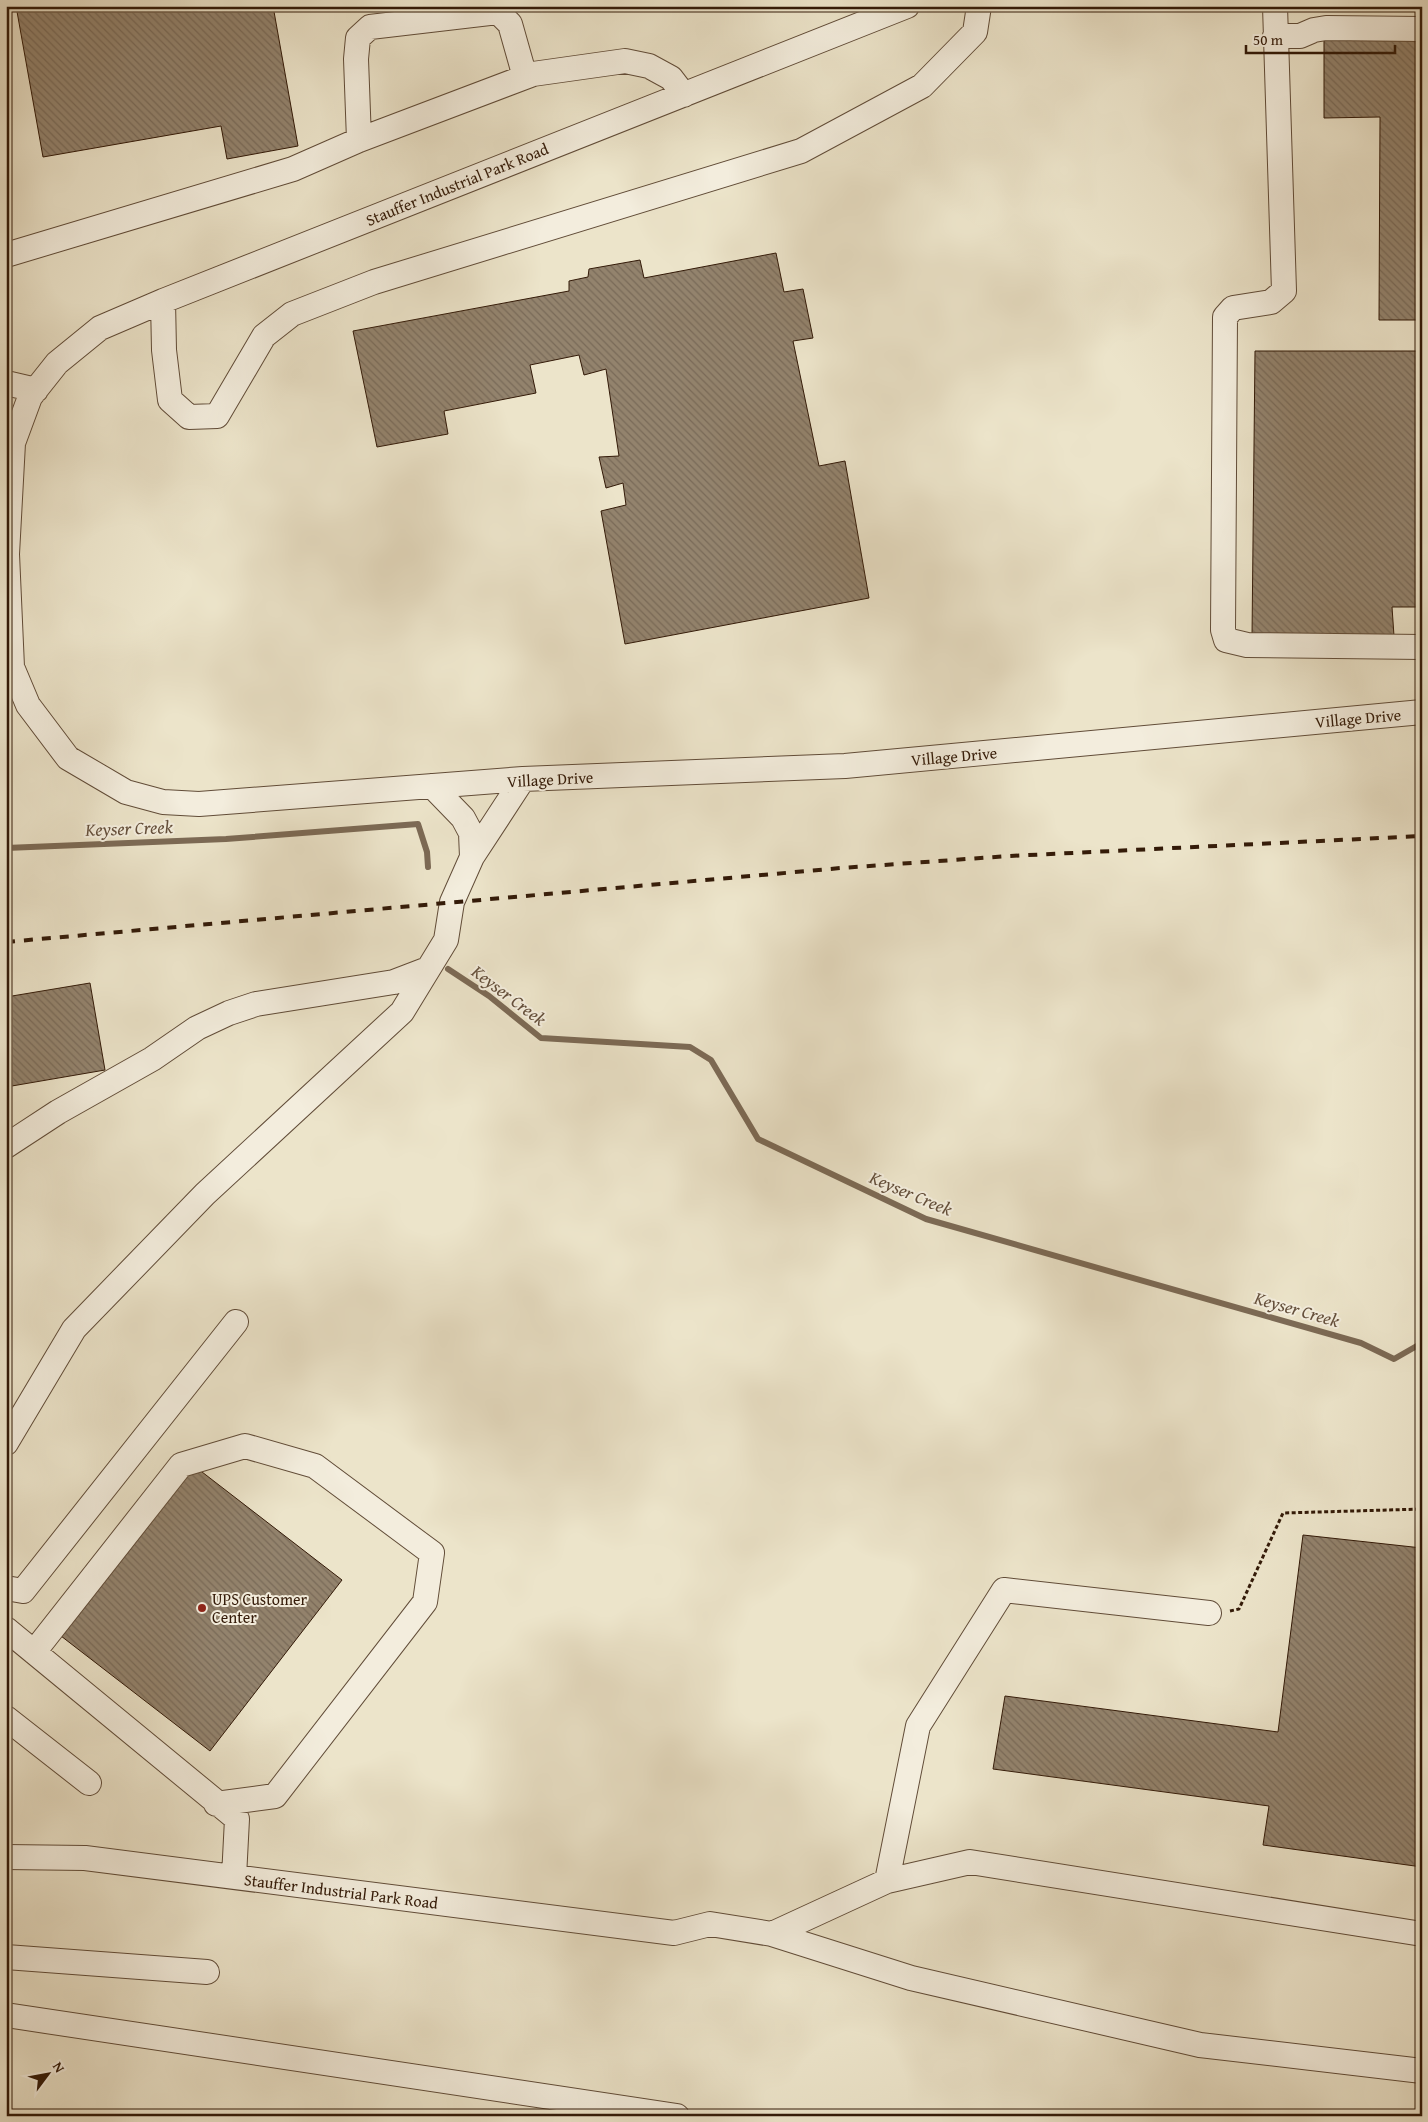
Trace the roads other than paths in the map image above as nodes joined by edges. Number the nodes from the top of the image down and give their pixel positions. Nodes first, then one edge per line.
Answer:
1 (907, 6) edge
2 (979, 6) edge
3 (1275, 6) edge
4 (1422, 29) edge
5 (1275, 36) junction
6 (525, 76) junction
7 (684, 95) junction
8 (359, 140) junction
9 (6, 255) edge
10 (163, 301) junction
11 (6, 383) edge
12 (33, 394) junction
13 (9, 643) edge
14 (1422, 647) edge
15 (1422, 712) edge
16 (523, 779) junction
17 (432, 786) junction
18 (472, 857) junction
19 (428, 969) junction
20 (6, 1146) edge
21 (236, 1322) dead end
22 (6, 1443) edge
23 (6, 1588) edge
24 (1209, 1613) road end
25 (6, 1629) edge
26 (34, 1652) junction
27 (6, 1718) edge
28 (89, 1783) dead end
29 (216, 1804) junction
30 (6, 1857) edge
31 (234, 1877) junction
32 (887, 1881) junction
33 (772, 1934) junction
34 (1422, 1934) edge
35 (6, 1957) edge
36 (207, 1972) dead end
37 (6, 2015) edge
38 (1422, 2071) edge
39 (677, 2116) edge

1 - 7 street, Stauffer Industrial Park Road
2 - 10 street
3 - 5 street
4 - 5 street
5 - 14 street
6 - 7 street
6 - 8 street
6 - 8 street
7 - 10 street, Stauffer Industrial Park Road
8 - 9 street
10 - 12 street, Stauffer Industrial Park Road
11 - 12 street
12 - 13 street, Village Drive
13 - 17 street, Village Drive
15 - 16 street, Village Drive
16 - 17 street, Village Drive
16 - 18 street
17 - 18 street
18 - 19 street
19 - 20 street
19 - 22 street
21 - 23 street
24 - 32 street
25 - 26 street
26 - 29 street
26 - 29 street
27 - 28 street
29 - 31 street
30 - 31 street, Stauffer Industrial Park Road
31 - 33 street, Stauffer Industrial Park Road
32 - 33 street
32 - 34 street
33 - 38 street
35 - 36 street
37 - 39 street

